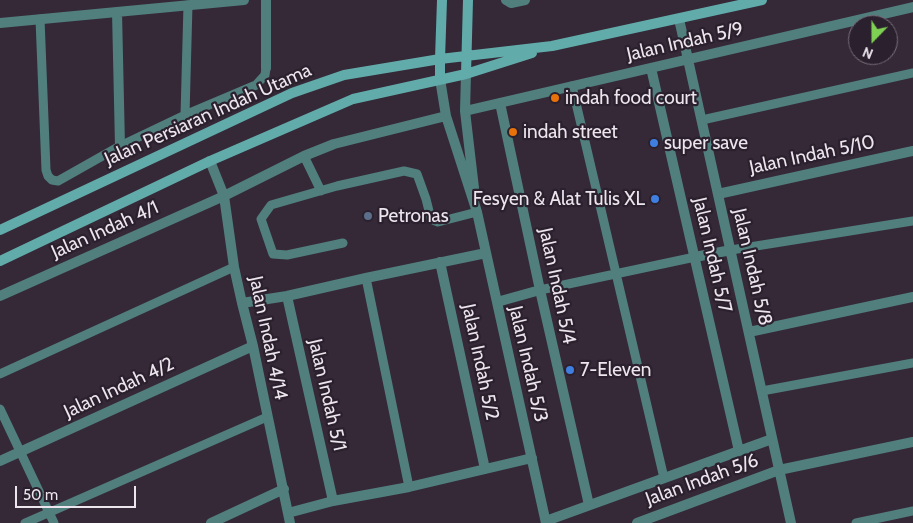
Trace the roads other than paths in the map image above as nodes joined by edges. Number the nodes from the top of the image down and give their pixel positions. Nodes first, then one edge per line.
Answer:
1 (244, 0) edge
2 (266, 0) edge
3 (442, 0) edge
4 (468, 0) edge
5 (506, 0) edge
6 (526, 0) edge
7 (762, 0) edge
8 (218, 1) edge
9 (188, 5) junction
10 (913, 7) edge
11 (117, 12) junction
12 (40, 19) junction
13 (679, 19) junction
14 (0, 23) edge
15 (552, 46) junction
16 (467, 56) junction
17 (440, 59) junction
18 (688, 59) junction
19 (266, 68) joint
20 (650, 68) junction
21 (913, 73) edge
22 (466, 74) junction
23 (440, 79) junction
24 (572, 86) junction
25 (500, 104) junction
26 (465, 111) junction
27 (185, 115) junction
28 (446, 116) junction
29 (702, 120) junction
30 (120, 146) junction
31 (913, 151) edge
32 (304, 156) junction
33 (210, 162) junction
34 (321, 191) junction
35 (718, 194) junction
36 (224, 196) junction
37 (476, 212) junction
38 (913, 221) edge
39 (0, 230) edge
40 (343, 243) dead end
41 (730, 250) junction
42 (486, 253) junction
43 (694, 257) junction
44 (0, 261) edge
45 (440, 262) junction
46 (234, 267) junction
47 (616, 274) junction
48 (366, 278) junction
49 (540, 290) junction
50 (0, 296) edge
51 (287, 296) junction
52 (913, 297) edge
53 (496, 302) junction
54 (242, 303) junction
55 (749, 332) junction
56 (253, 346) junction
57 (913, 363) edge
58 (0, 374) edge
59 (762, 391) junction
60 (0, 409) edge
61 (267, 417) junction
62 (772, 439) junction
63 (913, 442) edge
64 (739, 451) junction
65 (21, 452) junction
66 (532, 458) junction
67 (0, 461) edge
68 (485, 469) junction
69 (779, 470) junction
70 (664, 478) junction
71 (409, 487) junction
72 (284, 489) junction
73 (333, 501) junction
74 (589, 505) junction
75 (913, 511) edge
76 (48, 512) junction
77 (289, 518) edge
78 (546, 522) edge
79 (25, 523) edge
80 (54, 523) edge
81 (211, 523) edge
82 (637, 523) edge
83 (791, 523) edge
84 (856, 523) edge

1 - 8 street
2 - 19 street
3 - 17 main road
4 - 16 main road
5 - 6 street
7 - 13 main road
8 - 9 street
9 - 11 street
9 - 27 lane
10 - 18 street, Jalan Indah 5/9
11 - 12 street
11 - 30 street
12 - 14 street
12 - 30 lane
13 - 15 main road
13 - 18 street, Jalan Indah 5/8
15 - 16 main road, Jalan Persiaran Indah Utama
15 - 22 main road
16 - 17 main road, Jalan Persiaran Indah Utama
16 - 22 main road
17 - 23 main road
17 - 39 main road, Jalan Persiaran Indah Utama
18 - 20 street, Jalan Indah 5/9
18 - 29 street, Jalan Indah 5/8
19 - 27 lane
20 - 24 street, Jalan Indah 5/9
20 - 43 street, Jalan Indah 5/7
21 - 29 lane
22 - 23 main road
22 - 26 street, Jalan Indah 5/3
23 - 28 street, Jalan Indah 5/3
23 - 33 main road
24 - 25 street, Jalan Indah 5/9
24 - 47 lane
25 - 26 street, Jalan Indah 5/9
25 - 49 street, Jalan Indah 5/4
26 - 37 street, Jalan Indah 5/3
27 - 30 lane
28 - 32 street
28 - 37 street, Jalan Indah 5/3
29 - 35 street, Jalan Indah 5/8
31 - 35 street, Jalan Indah 5/10
32 - 34 lane
32 - 36 street
33 - 36 street, Jalan Indah 4/14
33 - 44 main road
34 - 37 lane
34 - 40 lane
35 - 41 street, Jalan Indah 5/8
36 - 46 street, Jalan Indah 4/14
36 - 50 street, Jalan Indah 4/1
37 - 42 street, Jalan Indah 5/3
38 - 41 lane
41 - 43 street
41 - 55 street, Jalan Indah 5/8
42 - 45 street
42 - 53 street, Jalan Indah 5/3
43 - 47 lane
43 - 64 street, Jalan Indah 5/7
45 - 48 street
45 - 68 street, Jalan Indah 5/2
46 - 54 street, Jalan Indah 4/14
46 - 58 lane
47 - 49 lane
47 - 70 lane
48 - 51 street
48 - 71 lane
49 - 53 street
49 - 74 street, Jalan Indah 5/4
51 - 54 street
51 - 73 street, Jalan Indah 5/1
52 - 55 street
53 - 66 street, Jalan Indah 5/3
54 - 56 street, Jalan Indah 4/14
55 - 59 street, Jalan Indah 5/8
56 - 61 street, Jalan Indah 4/14
56 - 65 street, Jalan Indah 4/2
57 - 59 lane
59 - 62 street, Jalan Indah 5/8
60 - 65 lane
61 - 72 street, Jalan Indah 4/14
61 - 76 lane
62 - 64 street
62 - 69 street, Jalan Indah 5/8
63 - 69 street, Jalan Indah 5/6
64 - 70 street
65 - 67 street, Jalan Indah 4/2
65 - 76 lane
66 - 68 street
66 - 78 street, Jalan Indah 5/3
68 - 71 street
69 - 82 street, Jalan Indah 5/6
69 - 83 street, Jalan Indah 5/8
70 - 74 street
71 - 73 street
72 - 77 street, Jalan Indah 4/14
72 - 81 street
73 - 77 street
74 - 78 street
75 - 84 lane
76 - 79 lane
76 - 80 lane

